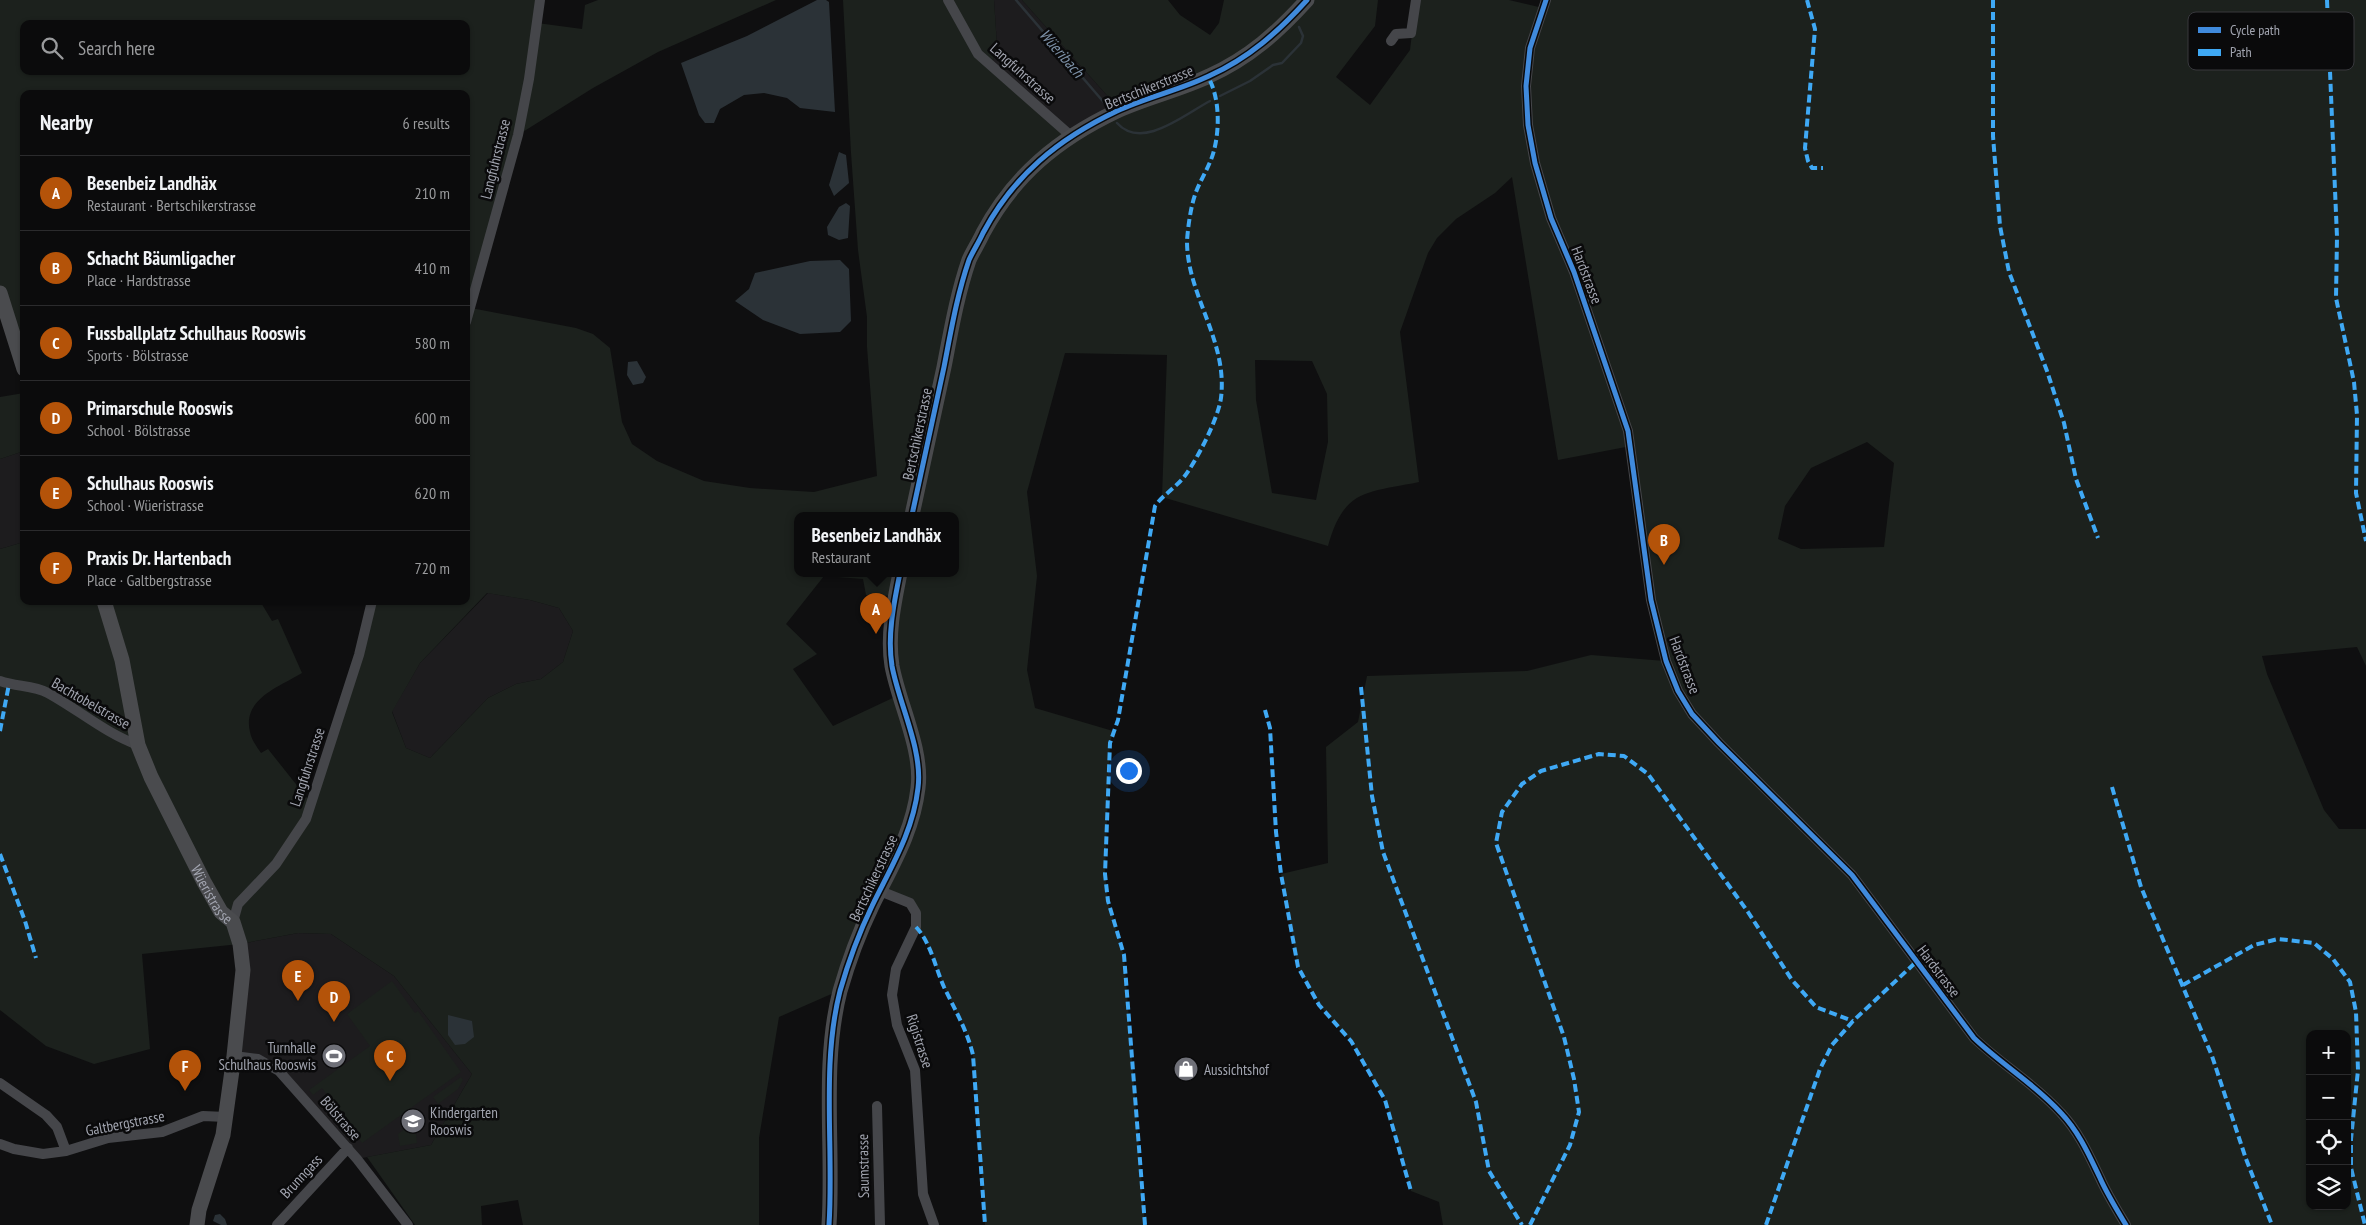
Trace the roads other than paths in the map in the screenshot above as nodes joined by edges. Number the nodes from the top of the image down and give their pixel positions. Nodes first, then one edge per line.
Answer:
1 (540, 0) edge
2 (948, 0) edge
3 (1307, 0) edge
4 (1416, 0) edge
5 (1546, 0) edge
6 (1391, 40) dead end
7 (1071, 136) junction
8 (0, 293) edge
9 (470, 308) edge
10 (20, 356) edge
11 (913, 512) edge
12 (899, 577) edge
13 (105, 605) edge
14 (371, 605) edge
15 (0, 681) edge
16 (138, 745) junction
17 (880, 891) junction
18 (234, 922) junction
19 (234, 1056) junction
20 (0, 1083) edge
21 (877, 1106) dead end
22 (226, 1117) junction
23 (0, 1144) edge
24 (348, 1148) junction
25 (66, 1151) junction
26 (197, 1225) edge
27 (278, 1225) edge
28 (408, 1225) edge
29 (829, 1225) edge
30 (880, 1225) edge
31 (934, 1225) edge
32 (2126, 1225) edge

1 - 9 street, Langfuhrstrasse
2 - 7 street, Langfuhrstrasse
3 - 7 street, Bertschikerstrasse
4 - 6 street
5 - 32 street, Hardstrasse
7 - 11 street, Bertschikerstrasse
8 - 10 street
12 - 17 street, Bertschikerstrasse
13 - 16 street, Wüeristrasse
14 - 18 street, Langfuhrstrasse
15 - 16 street, Bachtobelstrasse
16 - 18 street, Wüeristrasse
17 - 29 street, Bertschikerstrasse
17 - 31 street, Rigistrasse
18 - 19 street, Wüeristrasse
19 - 22 street, Wüeristrasse
19 - 24 street, Bölstrasse
20 - 25 street
21 - 30 street, Saumstrasse
22 - 25 street, Galtbergstrasse
22 - 26 street, Wüeristrasse
23 - 25 street, Galtbergstrasse
24 - 27 street, Brunngass
24 - 28 street, Bölstrasse

